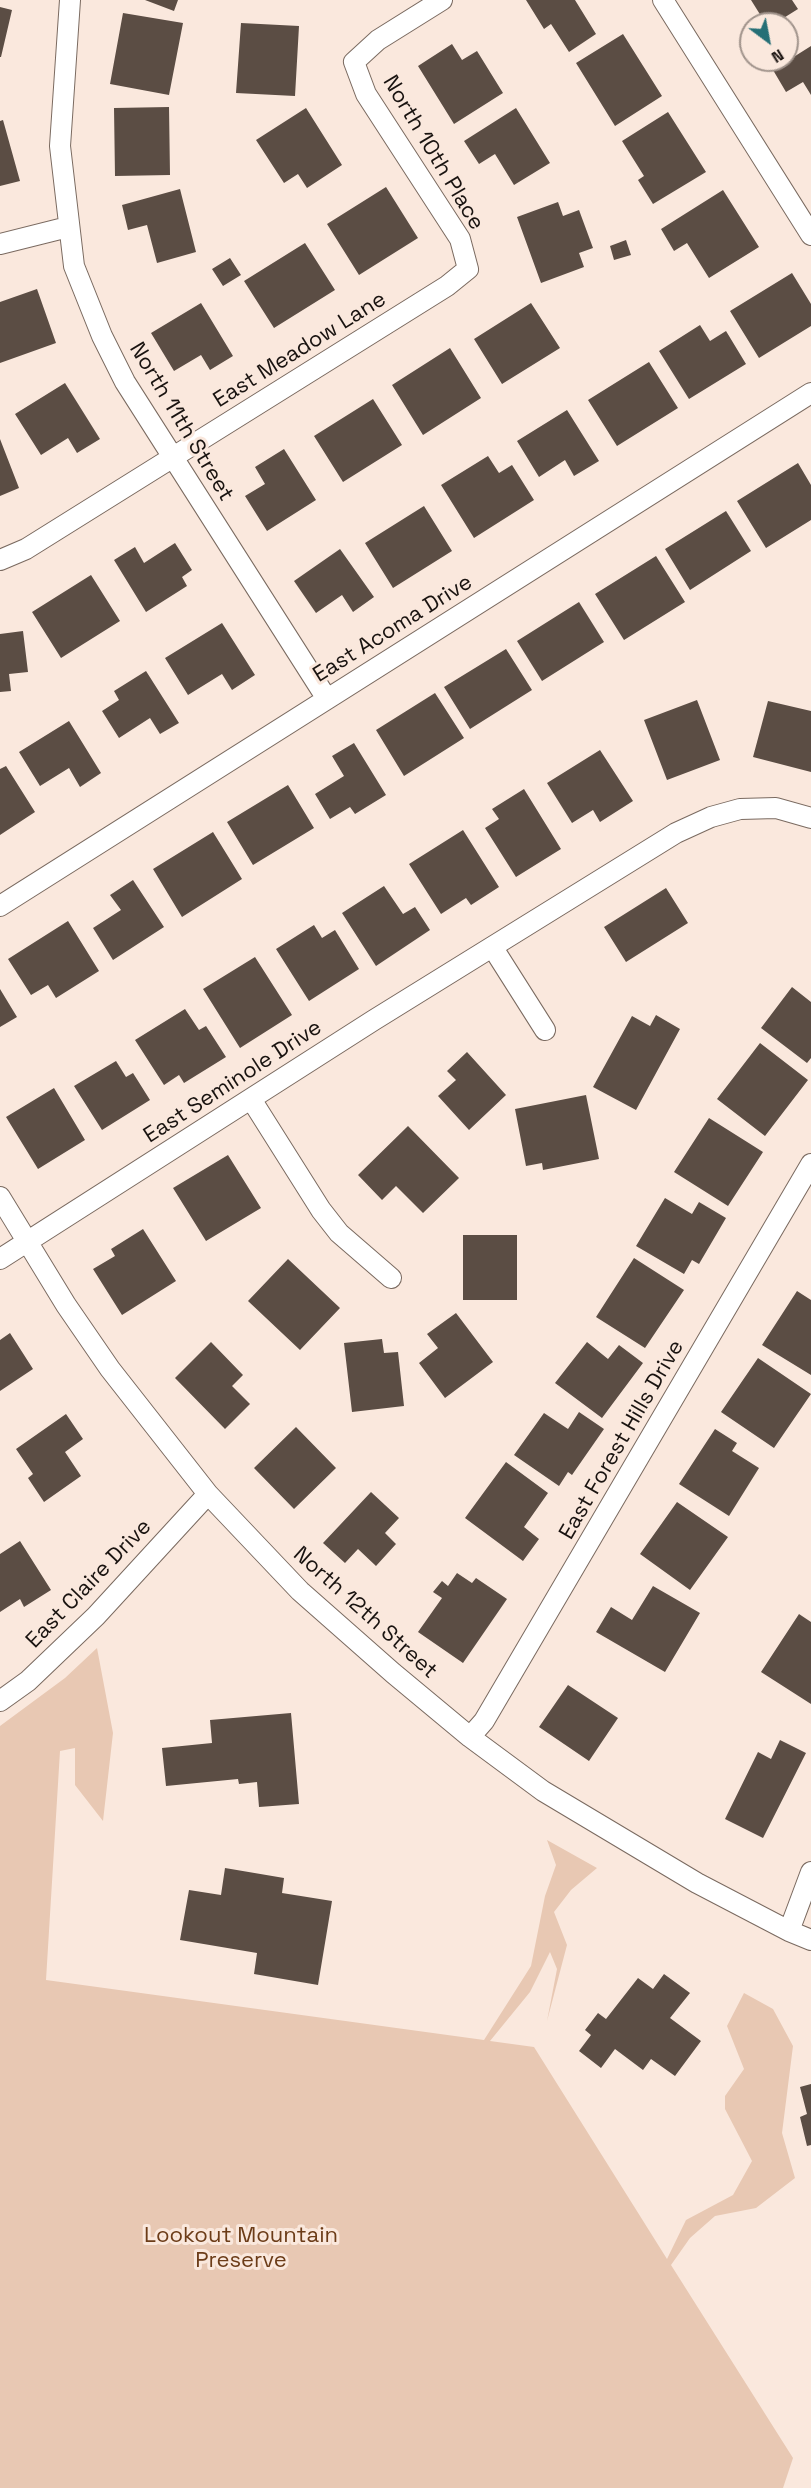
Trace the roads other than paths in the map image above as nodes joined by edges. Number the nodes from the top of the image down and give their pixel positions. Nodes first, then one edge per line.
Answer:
1 (70, 0) edge
2 (442, 0) edge
3 (663, 0) edge
4 (68, 227) junction
5 (811, 235) edge
6 (0, 244) edge
7 (468, 268) joint
8 (811, 393) edge
9 (173, 458) junction
10 (0, 560) edge
11 (327, 699) junction
12 (811, 818) edge
13 (0, 906) edge
14 (493, 948) junction
15 (545, 1030) dead end
16 (251, 1099) junction
17 (811, 1164) edge
18 (0, 1197) edge
19 (27, 1242) junction
20 (0, 1259) edge
21 (391, 1278) dead end
22 (208, 1494) junction
23 (0, 1701) edge
24 (470, 1737) junction
25 (811, 1872) edge
26 (789, 1931) junction
27 (811, 1940) edge

1 - 4 street, North 11th Street
2 - 7 street, North 10th Place
3 - 5 street
4 - 6 street
4 - 9 street, North 11th Street
7 - 9 street, East Meadow Lane
8 - 11 street, East Acoma Drive
9 - 10 street, East Meadow Lane
9 - 11 street, North 11th Street
11 - 13 street, East Acoma Drive
12 - 14 street, East Seminole Drive
14 - 15 street
14 - 16 street, East Seminole Drive
16 - 19 street, East Seminole Drive
16 - 21 street
17 - 24 street, East Forest Hills Drive
18 - 19 street, North 12th Street
19 - 20 street, East Seminole Drive
19 - 22 street, North 12th Street
22 - 23 street, East Claire Drive
22 - 24 street, North 12th Street
24 - 26 street, North 12th Street
25 - 26 street
26 - 27 street, North 12th Street

